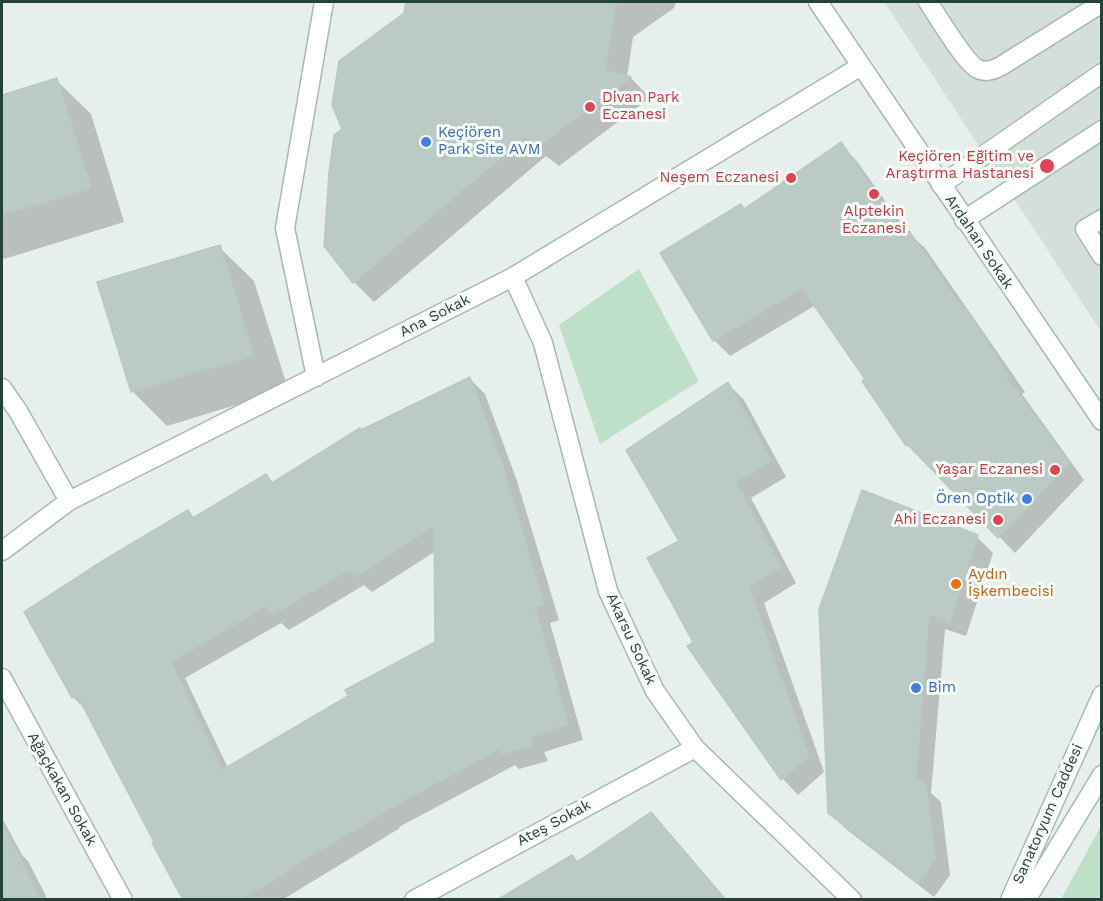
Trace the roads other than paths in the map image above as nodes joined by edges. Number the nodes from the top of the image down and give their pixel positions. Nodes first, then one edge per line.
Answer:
1 (324, 2) edge
2 (818, 2) edge
3 (931, 2) edge
4 (1101, 3) edge
5 (861, 66) junction
6 (1101, 73) edge
7 (1101, 130) edge
8 (941, 185) junction
9 (1101, 219) edge
10 (964, 220) junction
11 (1101, 256) edge
12 (513, 277) junction
13 (316, 377) junction
14 (2, 388) edge
15 (1101, 422) edge
16 (69, 501) junction
17 (2, 551) edge
18 (2, 678) edge
19 (1101, 695) edge
20 (695, 748) junction
21 (1101, 775) edge
22 (123, 900) edge
23 (414, 900) edge
24 (852, 900) edge
25 (1010, 900) edge
26 (1026, 900) edge

1 - 13 street
2 - 5 street, Ardahan Sokak
3 - 4 street
5 - 8 street, Ardahan Sokak
5 - 12 street, Ana Sokak
6 - 8 street
7 - 10 street
8 - 10 street, Ardahan Sokak
9 - 11 street
10 - 15 street, Ardahan Sokak
12 - 13 street, Ana Sokak
12 - 20 street, Akarsu Sokak
13 - 16 street, Ana Sokak
14 - 16 street
16 - 17 street, Ana Sokak
18 - 22 street, Ağaçkakan Sokak
19 - 25 street, Sanatoryum Caddesi
20 - 23 street, Ateş Sokak
20 - 24 street, Akarsu Sokak
21 - 26 street, Sanatoryum Caddesi

